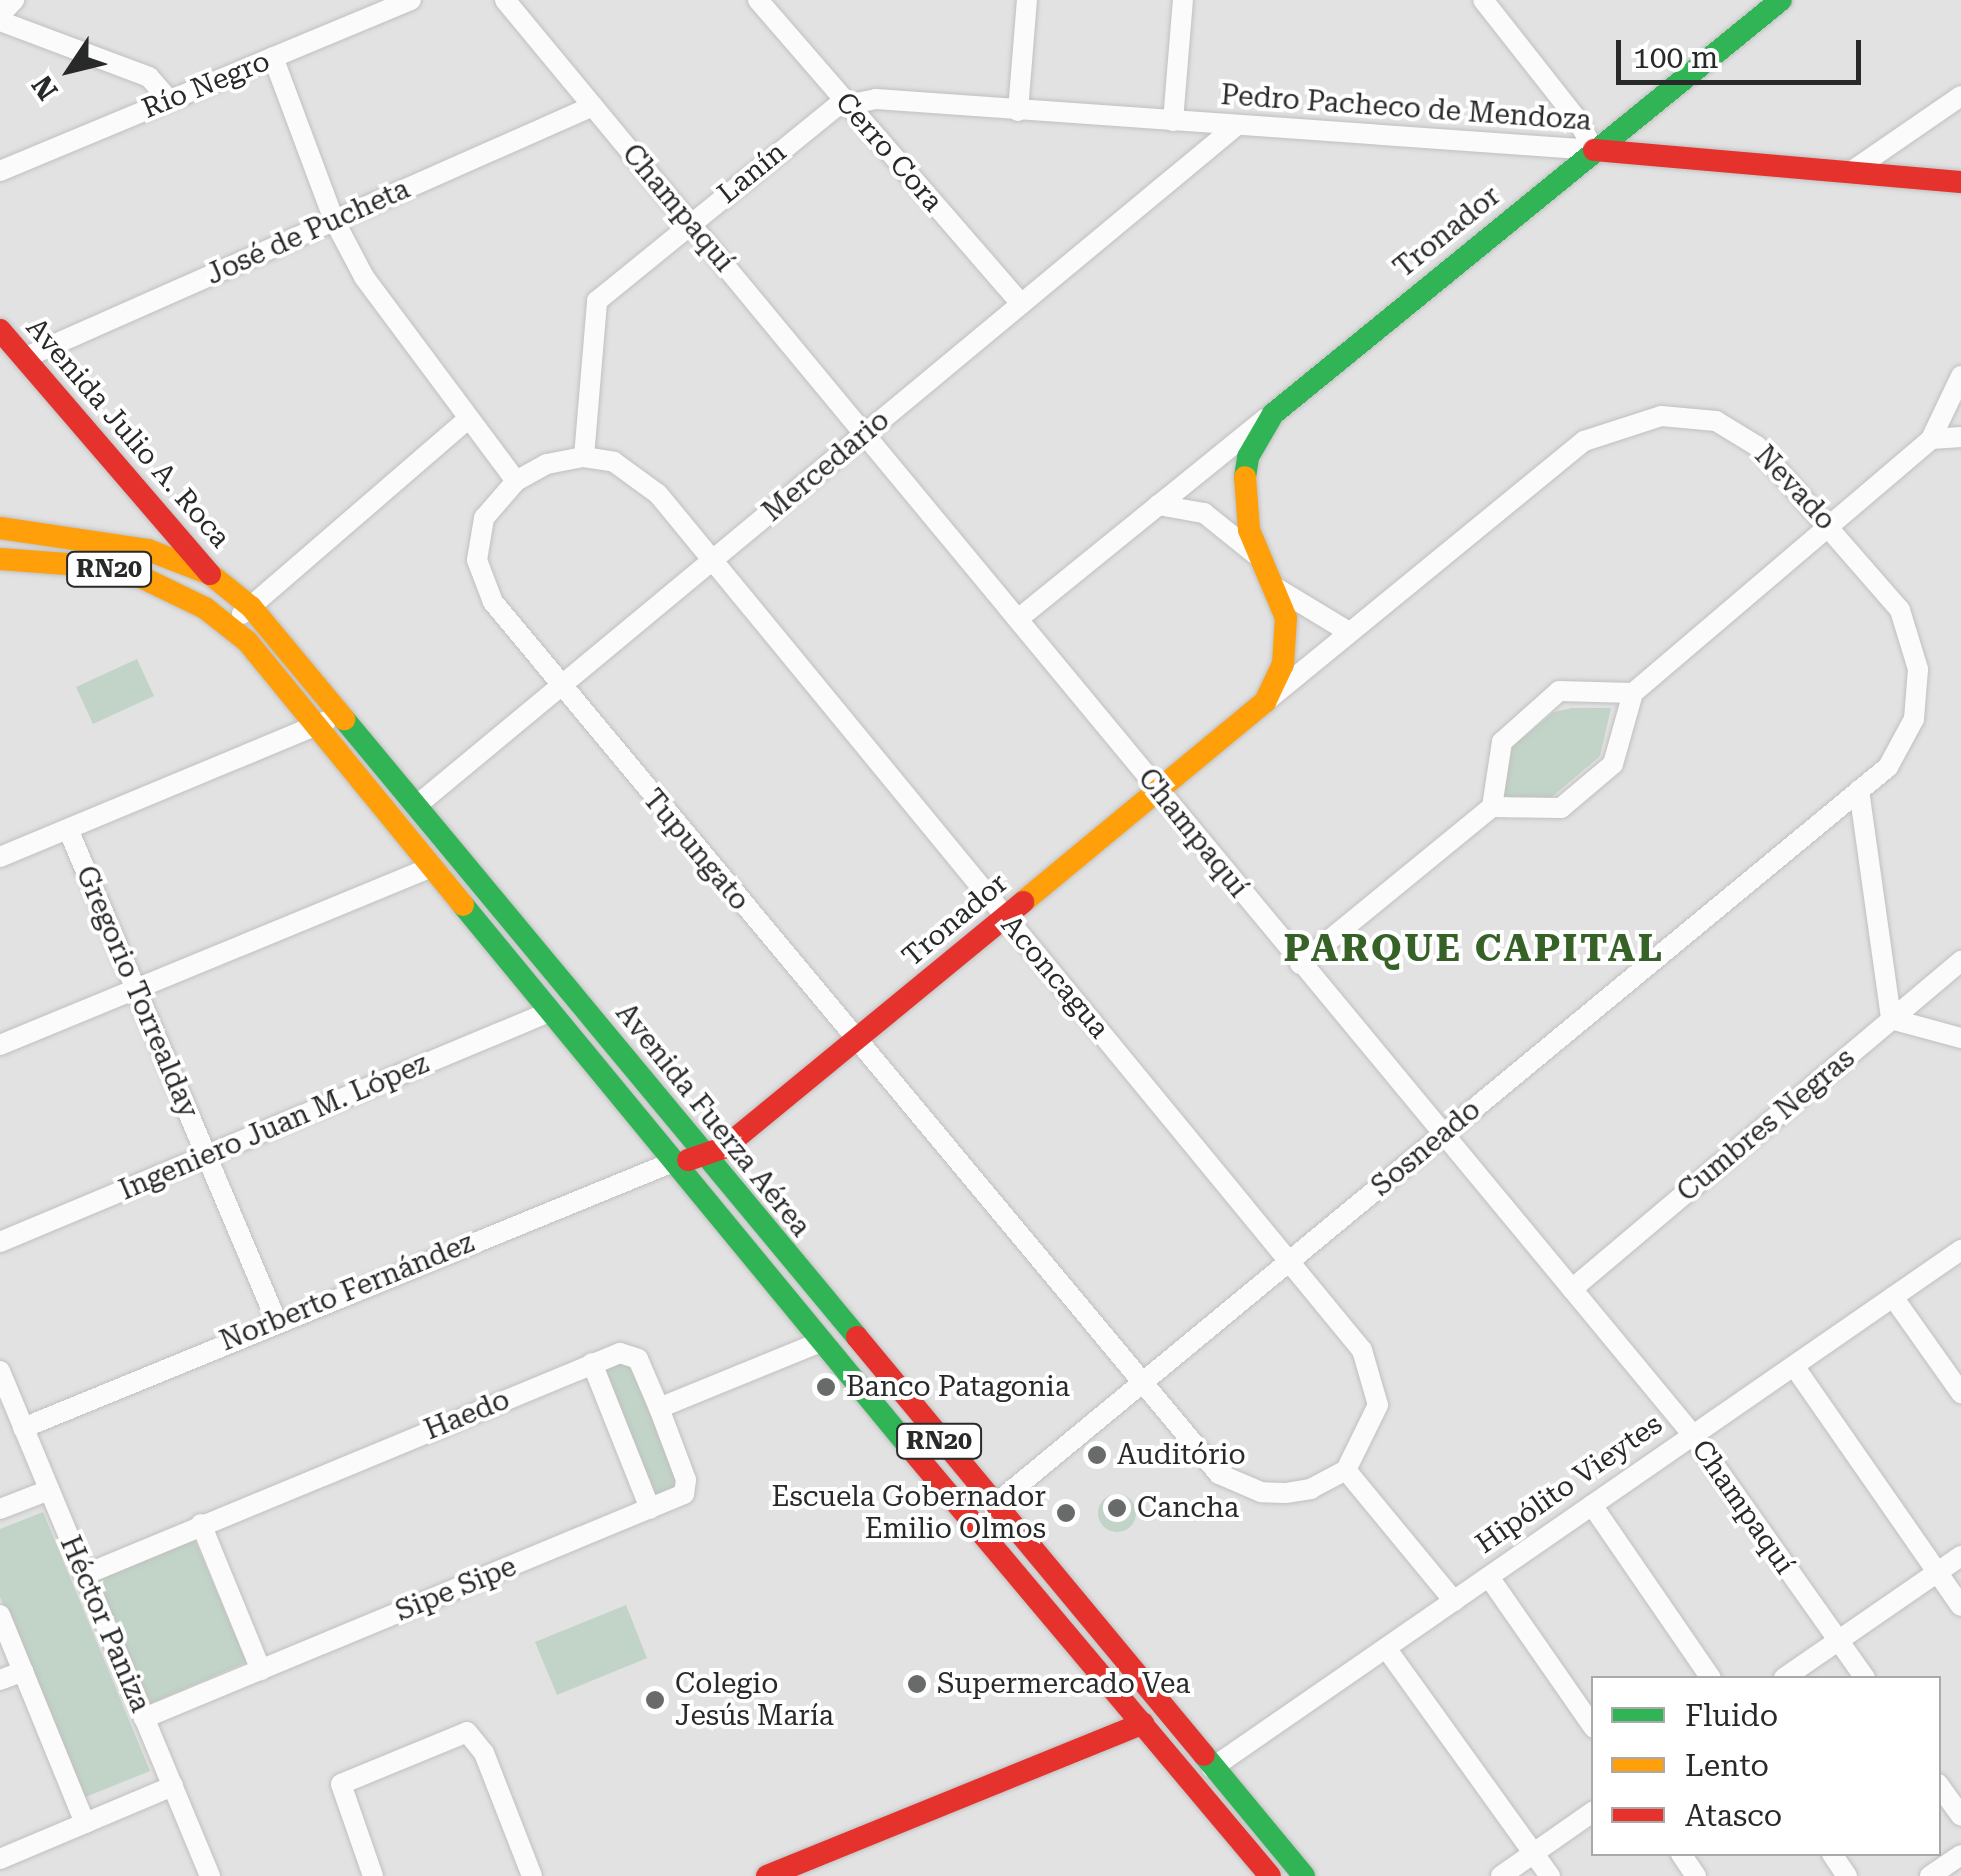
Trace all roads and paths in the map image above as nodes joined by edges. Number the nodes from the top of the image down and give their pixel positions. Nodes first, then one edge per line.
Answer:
1 (14, 0) edge
2 (408, 0) edge
3 (505, 0) edge
4 (758, 0) edge
5 (1026, 0) edge
6 (1182, 0) edge
7 (1483, 0) edge
8 (1781, 0) edge
9 (0, 18) edge
10 (274, 57) junction
11 (1961, 96) edge
12 (168, 100) junction
13 (846, 103) junction
14 (593, 106) junction
15 (1018, 111) junction
16 (1173, 122) junction
17 (1236, 126) junction
18 (1594, 150) junction
19 (0, 171) edge
20 (1849, 174) junction
21 (1961, 182) edge
22 (334, 220) junction
23 (690, 223) junction
24 (1022, 304) junction
25 (0, 330) edge
26 (24, 358) junction
27 (1961, 376) edge
28 (1273, 414) junction
29 (468, 420) junction
30 (864, 435) junction
31 (1961, 437) edge
32 (1931, 439) junction
33 (584, 457) junction
34 (516, 481) junction
35 (1158, 505) junction
36 (0, 528) edge
37 (1834, 528) junction
38 (0, 559) edge
39 (714, 560) junction
40 (1260, 560) junction
41 (210, 574) junction
42 (1273, 586) junction
43 (252, 607) junction
44 (1018, 619) junction
45 (228, 624) junction
46 (1349, 632) junction
47 (560, 687) junction
48 (1633, 693) junction
49 (1265, 702) junction
50 (340, 713) junction
51 (317, 726) junction
52 (1859, 790) junction
53 (1158, 791) junction
54 (416, 806) junction
55 (1492, 807) junction
56 (68, 829) junction
57 (0, 857) edge
58 (430, 868) junction
59 (1006, 917) junction
60 (1961, 961) edge
61 (1300, 964) junction
62 (136, 989) junction
63 (549, 1012) junction
64 (1891, 1019) junction
65 (1961, 1038) edge
66 (856, 1041) junction
67 (0, 1046) edge
68 (1440, 1136) junction
69 (206, 1155) junction
70 (704, 1158) junction
71 (673, 1162) junction
72 (0, 1242) edge
73 (1961, 1250) edge
74 (1291, 1260) junction
75 (1572, 1288) junction
76 (1893, 1297) junction
77 (276, 1320) junction
78 (821, 1342) junction
79 (592, 1364) junction
80 (1794, 1366) junction
81 (0, 1371) edge
82 (1142, 1382) junction
83 (1961, 1393) edge
84 (659, 1408) junction
85 (23, 1428) junction
86 (1693, 1435) junction
87 (1346, 1470) junction
88 (49, 1490) junction
89 (1592, 1505) junction
90 (993, 1506) junction
91 (0, 1509) edge
92 (650, 1510) junction
93 (201, 1524) junction
94 (1961, 1556) edge
95 (1937, 1572) junction
96 (84, 1575) junction
97 (1489, 1576) junction
98 (1454, 1601) junction
99 (1961, 1606) edge
100 (0, 1615) edge
101 (1839, 1641) junction
102 (1386, 1648) junction
103 (23, 1670) junction
104 (261, 1670) junction
105 (1710, 1676) edge
106 (1787, 1676) edge
107 (1864, 1676) edge
108 (0, 1680) edge
109 (144, 1718) junction
110 (1142, 1723) junction
111 (1176, 1723) junction
112 (1591, 1724) edge
113 (1212, 1768) junction
114 (173, 1786) junction
115 (1941, 1788) edge
116 (1591, 1813) edge
117 (1961, 1816) edge
118 (85, 1824) junction
119 (1534, 1853) junction
120 (1961, 1854) edge
121 (0, 1859) edge
122 (1258, 1873) edge
123 (210, 1876) edge
124 (373, 1876) edge
125 (532, 1876) edge
126 (767, 1876) edge
127 (1304, 1876) edge
128 (1500, 1876) edge
129 (1550, 1876) edge
130 (1930, 1876) edge

1 - 9 street
2 - 10 street, Río Negro
3 - 14 street, Champaquí
4 - 13 street, Cerro Cora
5 - 15 street
6 - 16 street
7 - 18 street
8 - 18 main road, Tronador
9 - 12 street
10 - 12 street, Río Negro
10 - 22 street
11 - 20 street
12 - 19 street, Río Negro
13 - 15 street, Pedro Pacheco de Mendoza
13 - 23 street, Lanín
13 - 24 street, Cerro Cora
14 - 22 street, José de Pucheta
14 - 23 street, Champaquí
15 - 16 street, Pedro Pacheco de Mendoza
16 - 17 street, Pedro Pacheco de Mendoza
17 - 18 street, Pedro Pacheco de Mendoza
17 - 24 street, Mercedario
18 - 20 main road, Pedro Pacheco de Mendoza
18 - 28 main road, Tronador
20 - 21 main road, Pedro Pacheco de Mendoza
22 - 26 street, José de Pucheta
22 - 29 street
23 - 30 street, Champaquí
23 - 33 street, Lanín
24 - 30 street, Mercedario
25 - 26 main road, Avenida Julio A. Roca
26 - 41 main road, Avenida Julio A. Roca
27 - 32 street
28 - 35 street
28 - 40 main road, Tronador
29 - 34 street
29 - 43 street
30 - 39 street, Mercedario
30 - 44 street, Champaquí
31 - 32 street
32 - 37 street
33 - 34 street
33 - 39 street, Aconcagua
34 - 47 street, Tupungato
35 - 40 street, Tronador
35 - 44 street
36 - 41 main road, Avenida Fuerza Aérea / RN20
37 - 46 street, Nevado
37 - 48 street
37 - 52 street, Nevado
38 - 45 main road, Avenida Fuerza Aérea / RN20
39 - 47 street, Mercedario
39 - 59 street, Aconcagua
40 - 42 main road, Tronador
41 - 43 main road, Avenida Fuerza Aérea / RN20
42 - 46 street
42 - 49 main road, Tronador
43 - 45 street
43 - 50 main road, Avenida Fuerza Aérea / RN20
44 - 53 street, Champaquí
45 - 51 main road, Avenida Fuerza Aérea / RN20
46 - 49 street, Tronador
47 - 54 street, Mercedario
47 - 66 street, Tupungato
48 - 55 street
48 - 55 street
49 - 53 main road, Tronador
50 - 51 street
50 - 54 main road, Avenida Fuerza Aérea / RN20
51 - 56 street
51 - 58 main road, Avenida Fuerza Aérea / RN20
52 - 64 street
52 - 68 street, Sosneado
53 - 59 main road, Tronador
53 - 61 street, Champaquí
54 - 70 main road, Avenida Fuerza Aérea / RN20
55 - 61 street
56 - 57 street
56 - 62 street, Gregorio Torrealday
58 - 62 street
58 - 63 main road, Avenida Fuerza Aérea / RN20
59 - 66 main road, Tronador
59 - 74 street, Aconcagua
60 - 64 street, Cumbres Negras
61 - 68 street, Champaquí
62 - 67 street
62 - 69 street, Gregorio Torrealday
63 - 69 street, Ingeniero Juan M. López
63 - 71 main road, Avenida Fuerza Aérea / RN20
64 - 65 street
64 - 75 street, Cumbres Negras
66 - 70 main road, Tronador
66 - 82 street, Tupungato
68 - 74 street, Sosneado
68 - 75 street, Champaquí
69 - 72 street, Ingeniero Juan M. López
69 - 77 street, Gregorio Torrealday
70 - 71 main road
70 - 90 main road, Avenida Fuerza Aérea / RN20
71 - 77 street, Norberto Fernández
71 - 78 main road, Avenida Fuerza Aérea / RN20
73 - 76 street, Hipólito Vieytes
74 - 82 street, Sosneado
74 - 87 street, Aconcagua
75 - 86 street, Champaquí
76 - 80 street, Hipólito Vieytes
76 - 83 street
77 - 85 street, Norberto Fernández
78 - 84 street
78 - 110 main road, Avenida Fuerza Aérea / RN20
79 - 84 street, Haedo
79 - 92 street
79 - 93 street, Haedo
80 - 86 street, Hipólito Vieytes
80 - 95 street
81 - 85 street, Héctor Paniza
82 - 87 street, Tupungato
82 - 90 street, Sosneado
84 - 92 street, Sipe Sipe
85 - 88 street, Héctor Paniza
86 - 89 street, Hipólito Vieytes
86 - 101 street, Champaquí
87 - 98 street
88 - 91 street
88 - 96 street, Héctor Paniza
89 - 97 street, Hipólito Vieytes
89 - 105 street
90 - 111 main road, Avenida Fuerza Aérea / RN20
92 - 104 street, Sipe Sipe
93 - 96 street, Haedo
93 - 104 street
94 - 95 street
95 - 99 street
95 - 101 street
96 - 109 street, Héctor Paniza
97 - 98 street, Hipólito Vieytes
97 - 112 street
98 - 102 street, Hipólito Vieytes
100 - 103 street
101 - 106 street
101 - 107 street, Champaquí
102 - 113 street, Hipólito Vieytes
102 - 119 street
103 - 108 street
103 - 118 street
104 - 109 street, Sipe Sipe
109 - 114 street, Héctor Paniza
110 - 111 street
110 - 122 main road, Avenida Fuerza Aérea / RN20
110 - 126 main road
111 - 113 main road, Avenida Fuerza Aérea / RN20
113 - 127 main road, Avenida Fuerza Aérea / RN20
114 - 118 street
114 - 123 street, Héctor Paniza
115 - 117 street
116 - 119 street
118 - 121 street
119 - 128 street
119 - 129 street
120 - 130 street
124 - 125 street

